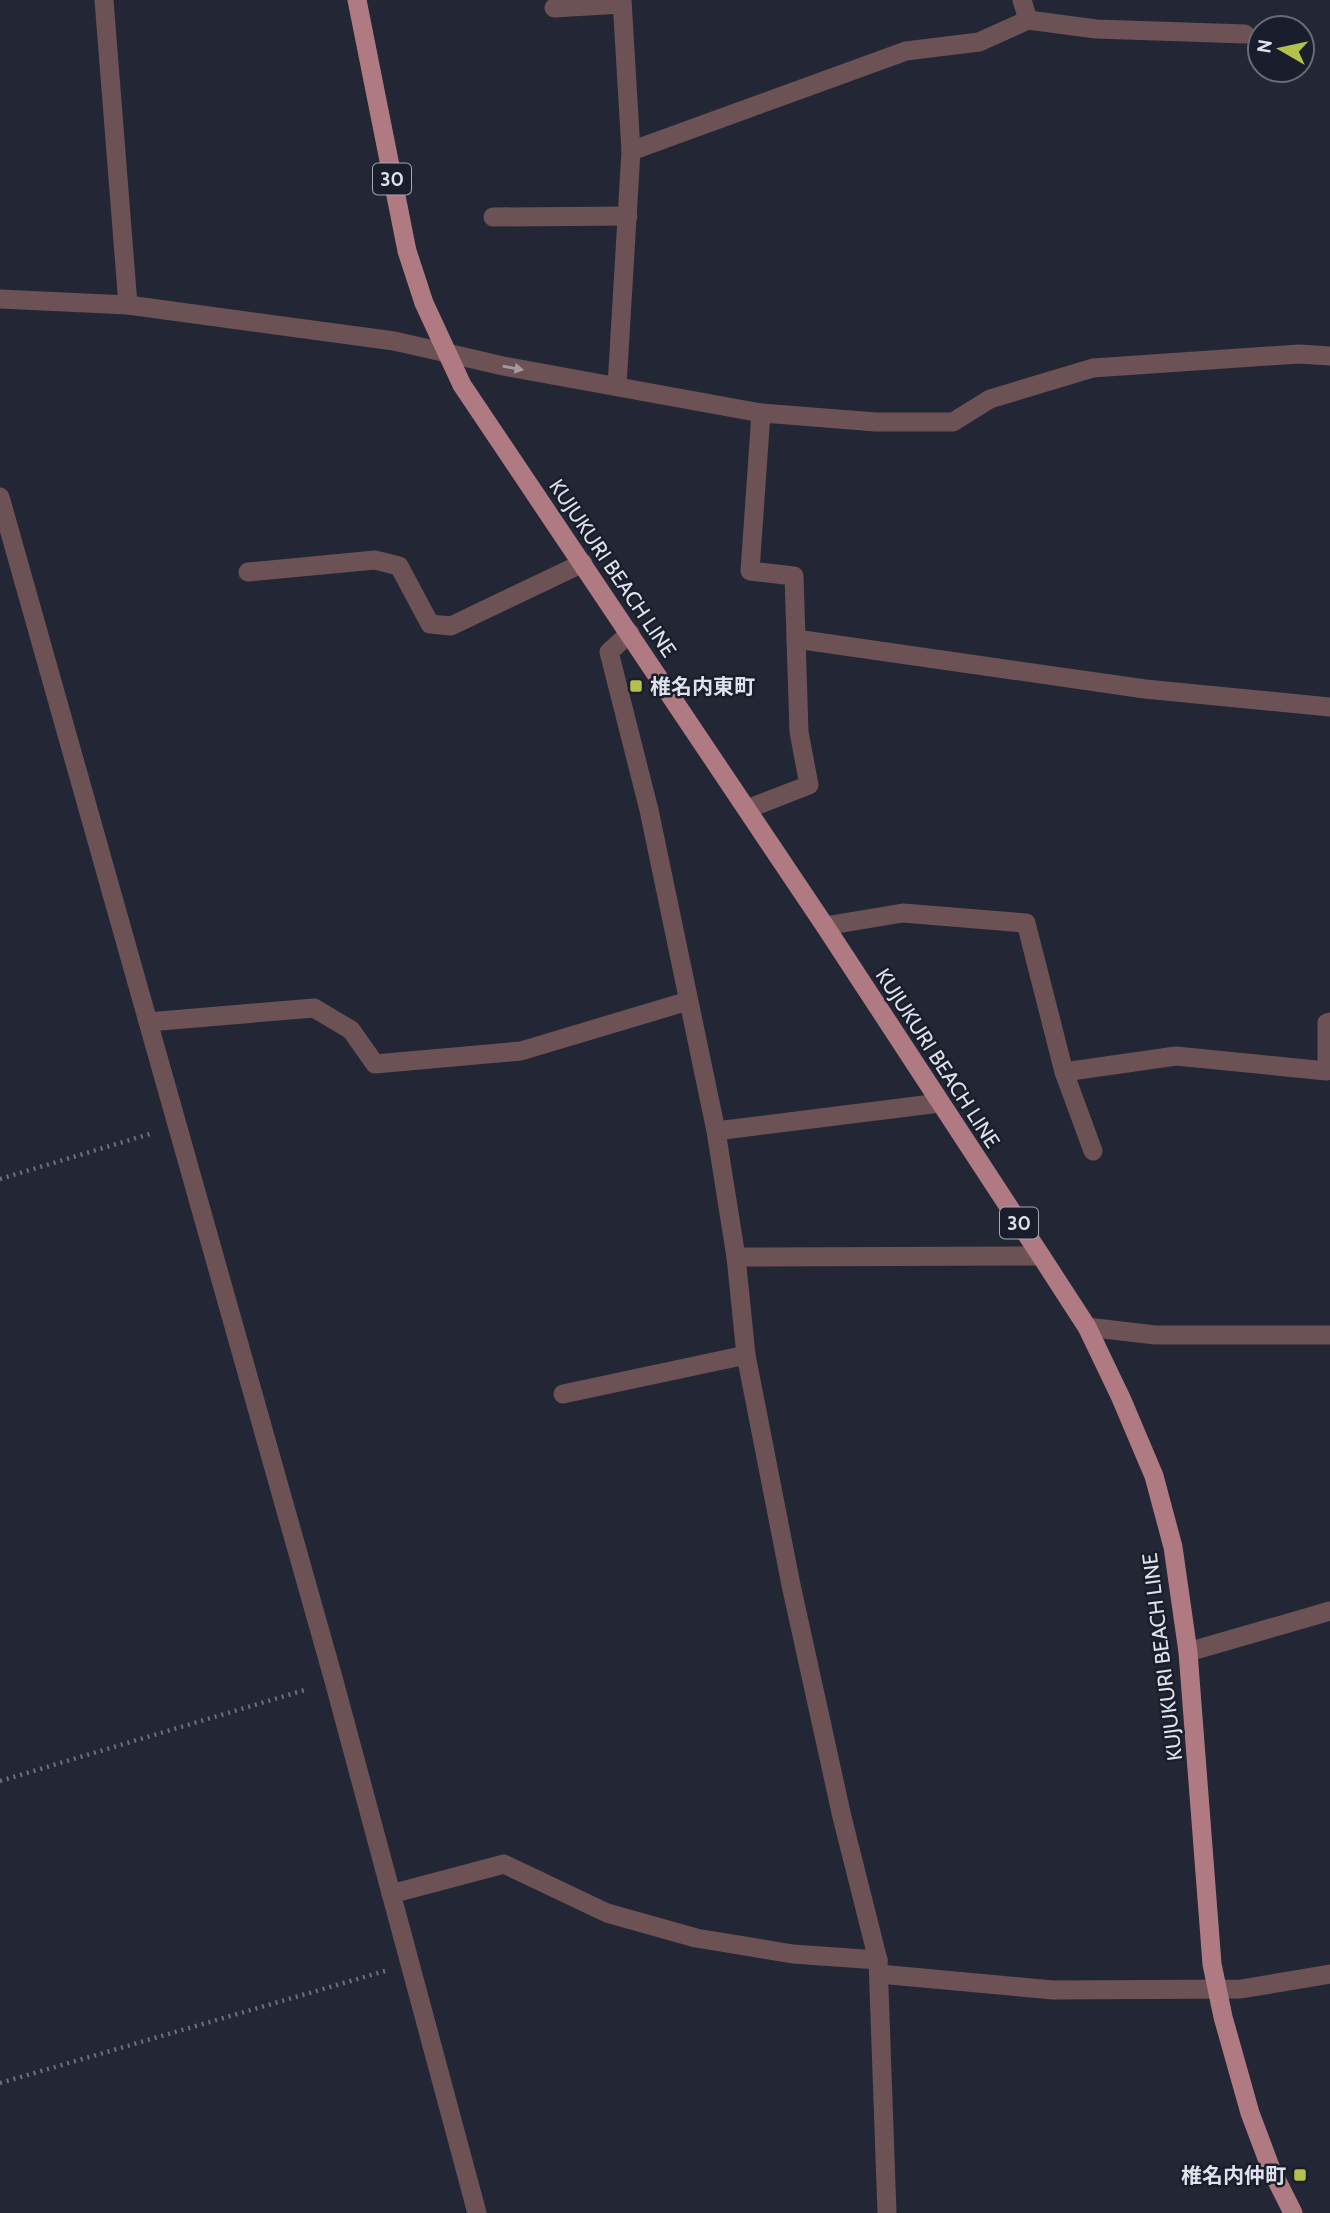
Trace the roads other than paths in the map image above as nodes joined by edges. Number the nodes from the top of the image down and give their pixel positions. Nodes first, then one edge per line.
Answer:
1 (104, 0) edge
2 (357, 0) edge
3 (1022, 0) edge
4 (622, 2) edge
5 (554, 8) dead end
6 (1028, 20) junction
7 (1245, 34) dead end
8 (631, 151) junction
9 (628, 216) junction
10 (493, 217) dead end
11 (0, 299) edge
12 (128, 305) junction
13 (447, 353) junction
14 (1330, 356) edge
15 (617, 386) junction
16 (761, 413) junction
17 (0, 497) edge
18 (583, 563) junction
19 (248, 572) dead end
20 (629, 633) junction
21 (796, 639) junction
22 (1330, 707) edge
23 (747, 809) junction
24 (825, 926) junction
25 (688, 1001) junction
26 (148, 1022) junction
27 (1330, 1022) edge
28 (1064, 1072) junction
29 (940, 1103) junction
30 (716, 1132) junction
31 (1093, 1151) dead end
32 (1041, 1256) junction
33 (736, 1257) junction
34 (1087, 1327) junction
35 (1330, 1335) edge
36 (746, 1356) junction
37 (563, 1394) dead end
38 (1330, 1611) edge
39 (1188, 1652) junction
40 (391, 1894) junction
41 (878, 1967) junction
42 (1330, 1974) edge
43 (1217, 1988) junction
44 (477, 2213) edge
45 (887, 2213) edge
46 (1293, 2213) edge

1 - 12 street
2 - 13 main road, KUJUKURI BEACH LINE / 30
3 - 6 street
4 - 5 street
4 - 8 street
6 - 7 street
6 - 8 street
8 - 9 street
9 - 10 street
9 - 15 street
11 - 12 street
12 - 13 street
13 -> 15 street
13 - 18 main road, KUJUKURI BEACH LINE / 30
14 - 16 street
15 - 16 street
16 - 21 street
17 - 26 street
18 - 19 street
18 - 20 main road, KUJUKURI BEACH LINE / 30
20 - 23 main road, KUJUKURI BEACH LINE / 30
20 - 25 street
21 - 22 street
21 - 23 street
23 - 24 main road, KUJUKURI BEACH LINE / 30
24 - 28 street
24 - 29 main road, KUJUKURI BEACH LINE / 30
25 - 26 street
25 - 30 street
26 - 40 street
27 - 28 street
28 - 31 street
29 - 30 street
29 - 32 main road, KUJUKURI BEACH LINE / 30
30 - 33 street
32 - 33 street
32 - 34 main road, KUJUKURI BEACH LINE / 30
33 - 36 street
34 - 35 street
34 - 39 main road, KUJUKURI BEACH LINE / 30
36 - 37 street
36 - 41 street
38 - 39 street
39 - 43 main road, KUJUKURI BEACH LINE / 30
40 - 41 street
40 - 44 street
41 - 43 street
41 - 45 street
42 - 43 street
43 - 46 main road, KUJUKURI BEACH LINE / 30

